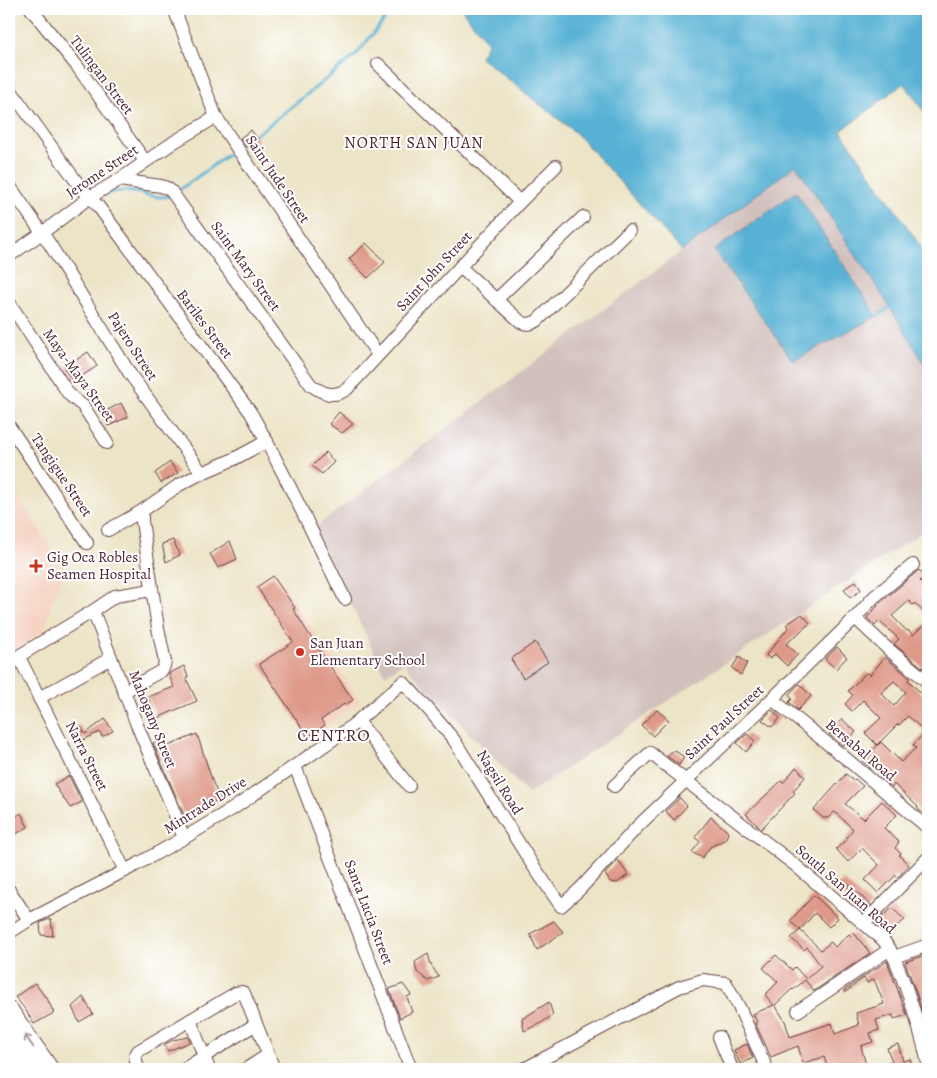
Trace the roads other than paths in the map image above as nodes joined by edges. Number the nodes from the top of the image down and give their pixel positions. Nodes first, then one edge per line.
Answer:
1 (31, 9) edge
2 (174, 9) edge
3 (378, 64) dead end
4 (9, 88) edge
5 (216, 116) junction
6 (146, 161) junction
7 (556, 166) dead end
8 (119, 180) junction
9 (9, 185) edge
10 (90, 197) junction
11 (520, 202) junction
12 (583, 217) dead end
13 (629, 231) dead end
14 (42, 232) junction
15 (9, 256) edge
16 (460, 267) junction
17 (496, 300) junction
18 (9, 302) edge
19 (378, 355) junction
20 (333, 394) joint
21 (9, 426) edge
22 (267, 441) junction
23 (107, 443) dead end
24 (202, 473) junction
25 (142, 511) junction
26 (108, 530) dead end
27 (87, 542) dead end
28 (913, 565) dead end
29 (152, 590) junction
30 (345, 599) dead end
31 (93, 611) junction
32 (855, 618) junction
33 (111, 658) junction
34 (14, 660) edge
35 (403, 682) joint
36 (928, 682) edge
37 (125, 691) junction
38 (39, 698) junction
39 (772, 699) junction
40 (358, 721) junction
41 (295, 766) junction
42 (686, 781) junction
43 (409, 786) dead end
44 (614, 786) dead end
45 (928, 828) edge
46 (184, 838) junction
47 (928, 858) edge
48 (126, 871) junction
49 (9, 890) edge
50 (561, 906) joint
51 (30, 920) junction
52 (864, 923) junction
53 (9, 933) edge
54 (928, 945) edge
55 (892, 953) junction
56 (798, 1011) dead end
57 (9, 1012) edge
58 (190, 1020) junction
59 (256, 1024) junction
60 (9, 1037) edge
61 (719, 1037) dead end
62 (268, 1055) junction
63 (204, 1056) junction
64 (928, 1063) edge
65 (31, 1069) edge
66 (48, 1069) edge
67 (138, 1069) edge
68 (184, 1069) edge
69 (208, 1069) edge
70 (246, 1069) edge
71 (274, 1069) edge
72 (412, 1069) edge
73 (524, 1069) edge
74 (732, 1069) edge
75 (767, 1069) edge

1 - 6 street, Tulingan Street
2 - 5 street, Saint Jude Street
3 - 11 street
4 - 10 street, Bariles Street
5 - 6 street, Jerome Street
5 - 19 street, Saint Jude Street
6 - 8 street, Jerome Street
7 - 11 street, Saint John Street
8 - 10 street, Jerome Street
8 - 20 street, Saint Mary Street
9 - 14 street, Pajero Street
10 - 14 street, Jerome Street
10 - 22 street, Bariles Street
11 - 16 street, Saint John Street
12 - 17 street
13 - 17 street
14 - 15 street, Jerome Street
14 - 24 street, Pajero Street
16 - 17 street
16 - 19 street, Saint John Street
18 - 23 street, Maya-Maya Street
19 - 20 street, Saint John Street
21 - 27 street, Tangigue Street
22 - 24 street
22 - 30 street, Bariles Street
24 - 25 street
25 - 26 street
25 - 29 street
28 - 32 street, Saint Paul Street
29 - 31 street
29 - 37 street
31 - 33 street, Mahogany Street
31 - 34 street
32 - 36 street
32 - 39 street, Saint Paul Street
33 - 37 street, Mahogany Street
33 - 38 street
34 - 38 street, Narra Street
35 - 40 street, Mintrade Drive
35 - 50 street, Nagsil Road
37 - 46 street, Mahogany Street
38 - 48 street, Narra Street
39 - 42 street, Saint Paul Street
39 - 45 street, Bersabal Road
40 - 41 street, Mintrade Drive
40 - 43 street
41 - 46 street, Mintrade Drive
41 - 72 street, Santa Lucia Street
42 - 44 street, South San Juan Road
42 - 50 street, Saint Paul Street
42 - 52 street, South San Juan Road
46 - 48 street, Mintrade Drive
47 - 52 street
48 - 51 street, Mintrade Drive
49 - 51 street
51 - 53 street, Mintrade Drive
52 - 55 street, South San Juan Road
54 - 55 street
55 - 56 street
55 - 64 street, South San Juan Road
66 -> 57 main road
58 - 59 street
58 - 63 street
58 - 67 street
59 - 62 street
59 - 63 street
60 - 65 main road
61 - 74 street
62 - 70 street
62 - 71 street
63 - 68 street
63 - 69 street
73 - 75 street

